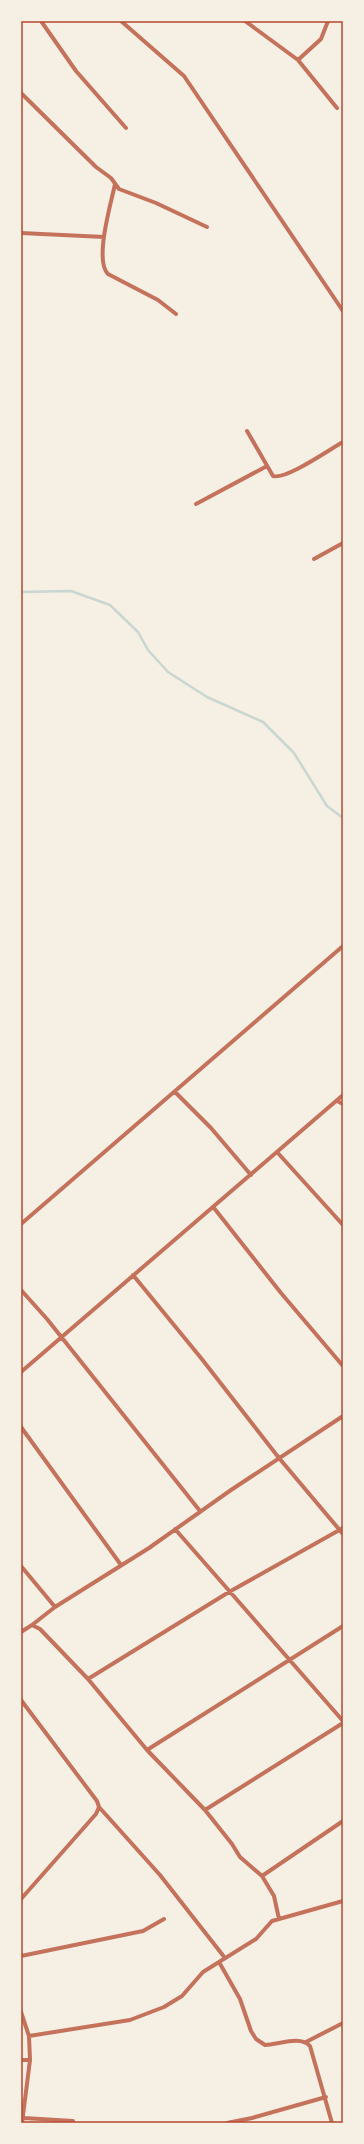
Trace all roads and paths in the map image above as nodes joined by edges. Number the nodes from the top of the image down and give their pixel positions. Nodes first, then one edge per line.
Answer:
1 (41, 21) edge
2 (121, 21) edge
3 (245, 21) edge
4 (328, 21) edge
5 (298, 60) junction
6 (21, 93) edge
7 (337, 108) dead end
8 (126, 128) dead end
9 (115, 184) junction
10 (207, 227) dead end
11 (21, 233) edge
12 (104, 237) junction
13 (343, 311) edge
14 (176, 314) dead end
15 (247, 431) dead end
16 (343, 442) edge
17 (267, 466) junction
18 (196, 504) dead end
19 (343, 543) edge
20 (314, 559) dead end
21 (343, 946) edge
22 (175, 1092) junction
23 (343, 1095) edge
24 (337, 1100) junction
25 (343, 1104) edge
26 (276, 1152) junction
27 (251, 1175) junction
28 (214, 1208) junction
29 (21, 1224) edge
30 (343, 1226) edge
31 (133, 1275) junction
32 (21, 1290) edge
33 (61, 1337) junction
34 (343, 1366) edge
35 (21, 1372) edge
36 (343, 1416) edge
37 (21, 1427) edge
38 (279, 1458) junction
39 (200, 1511) junction
40 (175, 1529) junction
41 (342, 1531) edge
42 (121, 1565) junction
43 (21, 1566) edge
44 (229, 1592) junction
45 (55, 1607) junction
46 (32, 1625) junction
47 (343, 1626) edge
48 (21, 1632) edge
49 (288, 1660) junction
50 (88, 1679) junction
51 (21, 1700) edge
52 (343, 1722) edge
53 (148, 1750) junction
54 (99, 1807) junction
55 (204, 1810) junction
56 (343, 1821) edge
57 (262, 1876) junction
58 (21, 1899) edge
59 (343, 1901) edge
60 (164, 1919) dead end
61 (279, 1919) junction
62 (21, 1956) edge
63 (225, 1958) junction
64 (219, 1962) junction
65 (21, 2012) edge
66 (343, 2023) edge
67 (29, 2036) junction
68 (306, 2042) junction
69 (21, 2060) edge
70 (30, 2060) junction
71 (326, 2098) junction
72 (24, 2118) junction
73 (73, 2121) dead end
74 (22, 2123) edge
75 (227, 2123) edge
76 (332, 2123) edge

1 - 8 street
2 - 13 street
3 - 5 street
4 - 5 street
5 - 7 street
6 - 9 street
9 - 10 street
9 - 12 street
11 - 12 street
12 - 14 street
15 - 17 street
16 - 17 street
17 - 18 street
19 - 20 street
21 - 22 street
22 - 27 street
22 - 29 street
23 - 24 street
24 - 25 street
24 - 26 street
26 - 27 street
26 - 30 street
27 - 28 street
28 - 31 street
28 - 34 street
31 - 33 street
31 - 38 street
32 - 33 street
33 - 35 street
33 - 39 street
36 - 38 street
37 - 42 street
38 - 39 street
38 - 41 street
39 - 40 street
40 - 42 street
40 - 44 street
41 - 44 street
42 - 45 street
43 - 45 street
44 - 49 street
44 - 50 street
45 - 46 street
46 - 48 street
46 - 50 street
47 - 49 street
49 - 52 street
49 - 53 street
50 - 53 street
51 - 54 street
52 - 55 street
53 - 55 street
54 - 58 street
54 - 63 street
55 - 57 street
56 - 57 street
57 - 61 street
59 - 61 street
60 - 62 street
61 - 63 street
63 - 64 street
64 - 67 street
64 - 68 street
65 - 67 street
66 - 68 street
67 - 70 street
68 - 71 street
69 - 70 street
70 - 72 street
71 - 75 street
71 - 76 street
72 - 73 street
72 - 74 street

